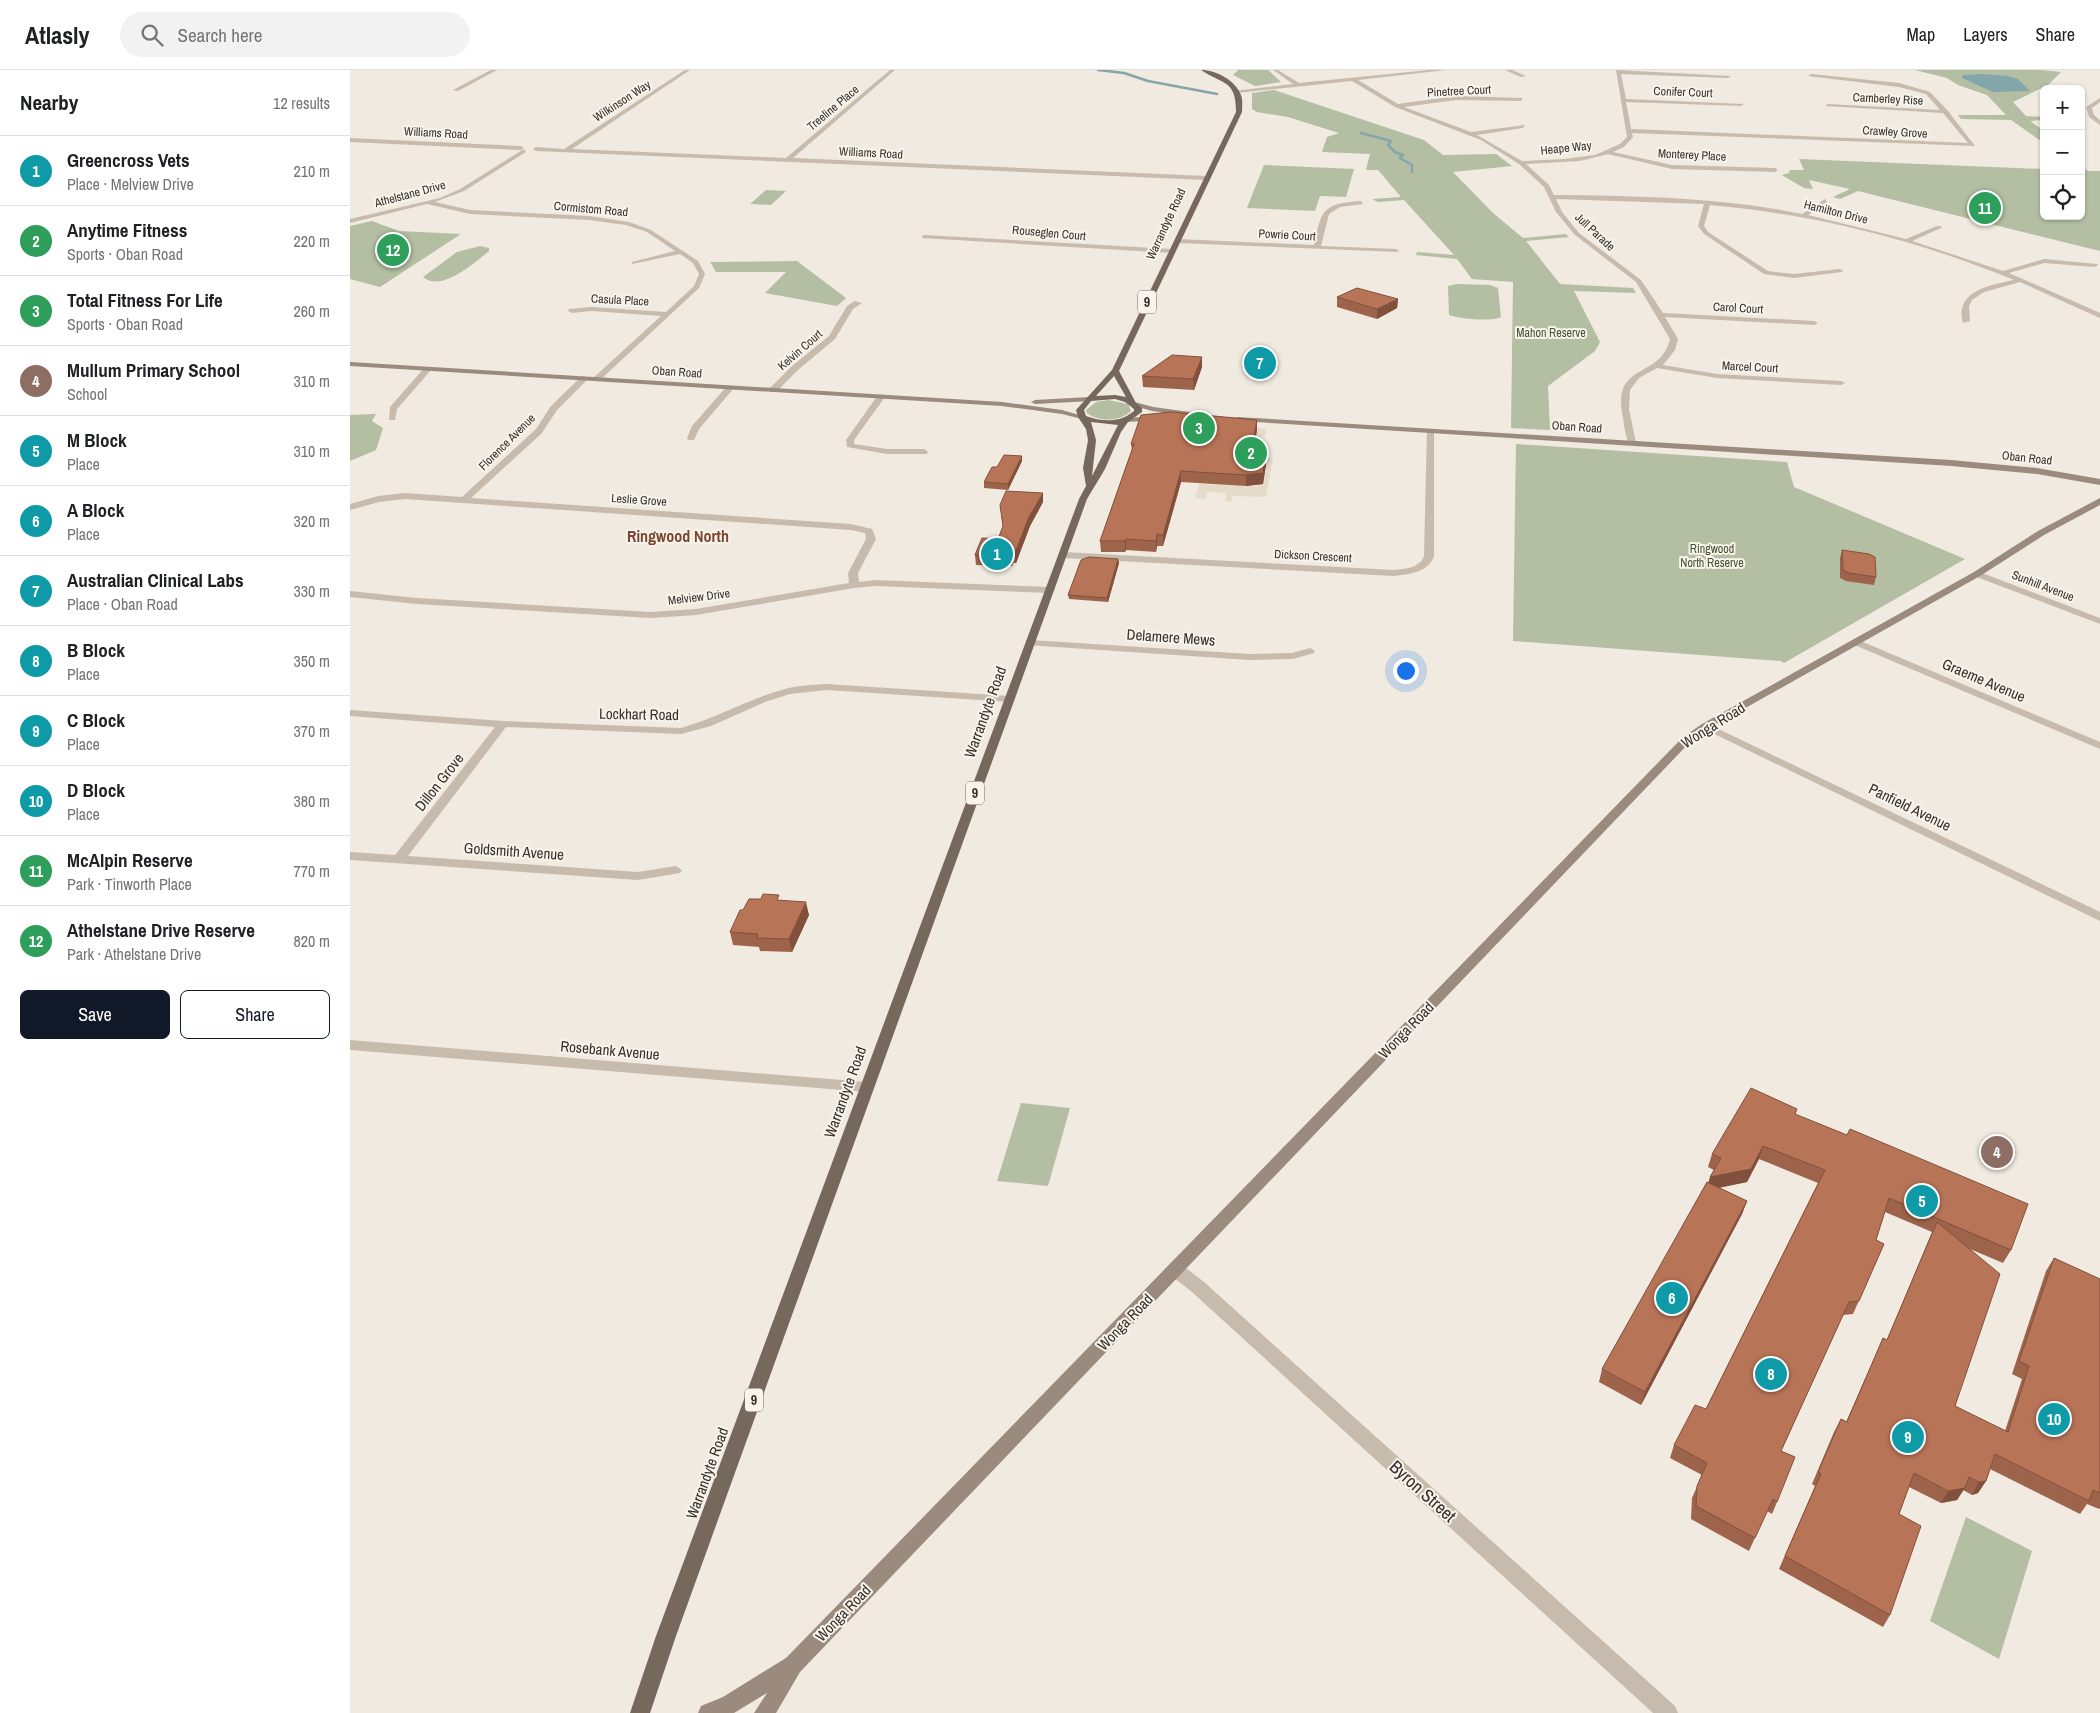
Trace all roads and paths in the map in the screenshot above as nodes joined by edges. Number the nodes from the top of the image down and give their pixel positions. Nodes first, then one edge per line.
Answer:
1 (495, 70) edge
2 (688, 70) edge
3 (893, 70) edge
4 (1203, 70) edge
5 (1275, 70) edge
6 (1444, 70) edge
7 (1507, 70) edge
8 (1412, 71) edge
9 (1618, 71) edge
10 (1524, 76) dead end
11 (1728, 76) dead end
12 (1811, 76) dead end
13 (1352, 80) junction
14 (1298, 85) junction
15 (456, 90) dead end
16 (1236, 90) junction
17 (1521, 100) dead end
18 (1623, 100) junction
19 (2100, 100) edge
20 (1741, 104) dead end
21 (1397, 106) junction
22 (1828, 106) dead end
23 (1946, 112) junction
24 (2089, 112) junction
25 (2100, 112) edge
26 (2100, 123) edge
27 (1523, 126) dead end
28 (1629, 131) junction
29 (1471, 134) junction
30 (350, 140) edge
31 (522, 149) junction
32 (566, 150) junction
33 (1609, 153) junction
34 (786, 160) junction
35 (1521, 163) junction
36 (1775, 170) dead end
37 (1206, 178) junction
38 (1553, 198) junction
39 (1826, 201) dead end
40 (429, 203) junction
41 (1361, 203) dead end
42 (1707, 203) junction
43 (1804, 215) junction
44 (350, 221) edge
45 (1938, 227) dead end
46 (924, 237) dead end
47 (1177, 241) junction
48 (1907, 241) junction
49 (1317, 247) junction
50 (1172, 251) junction
51 (1396, 251) dead end
52 (681, 252) junction
53 (634, 263) dead end
54 (2095, 265) dead end
55 (1840, 271) dead end
56 (2003, 273) junction
57 (2020, 280) junction
58 (858, 303) dead end
59 (572, 311) dead end
60 (668, 314) junction
61 (1662, 316) junction
62 (2100, 316) edge
63 (1966, 321) dead end
64 (1814, 323) dead end
65 (350, 364) edge
66 (1658, 366) junction
67 (428, 369) junction
68 (1116, 371) junction
69 (585, 378) junction
70 (596, 379) junction
71 (1841, 383) dead end
72 (730, 388) junction
73 (773, 390) junction
74 (881, 397) junction
75 (1089, 398) junction
76 (1134, 402) junction
77 (1002, 404) junction
78 (1201, 416) junction
79 (1082, 417) junction
80 (1215, 417) edge
81 (392, 418) dead end
82 (1234, 418) edge
83 (1126, 420) junction
84 (1430, 431) junction
85 (691, 438) dead end
86 (1632, 443) junction
87 (924, 452) dead end
88 (1951, 463) junction
89 (2100, 473) edge
90 (2082, 478) junction
91 (2100, 482) edge
92 (1089, 485) junction
93 (464, 500) junction
94 (2100, 502) edge
95 (350, 507) edge
96 (2092, 508) edge
97 (1063, 555) junction
98 (1977, 574) junction
99 (854, 585) junction
100 (1050, 590) junction
101 (350, 594) edge
102 (2100, 621) edge
103 (1856, 642) junction
104 (1030, 643) junction
105 (1310, 652) dead end
106 (1010, 699) junction
107 (350, 714) edge
108 (503, 724) junction
109 (1706, 726) junction
110 (2100, 746) edge
111 (350, 856) edge
112 (399, 859) junction
113 (676, 870) dead end
114 (2100, 917) edge
115 (350, 1045) edge
116 (867, 1087) junction
117 (1176, 1270) junction
118 (793, 1665) junction
119 (640, 1713) edge
120 (708, 1713) edge
121 (764, 1713) edge
122 (1668, 1713) edge

1 - 15 street
2 - 32 street, Wilkinson Way
3 - 34 street, Treeline Place
4 - 16 main road
5 - 14 street
6 - 8 street
7 - 10 street
8 - 13 street
9 - 11 street
9 - 18 street
12 - 23 street, Crawley Grove
13 - 14 street
13 - 21 street, Jull Parade
14 - 16 street
16 - 37 main road, Warrandyte Road / 9
17 - 21 street, Pinetree Court
18 - 20 street, Conifer Court
18 - 28 street
19 - 24 street
21 - 29 street, Jull Parade
22 - 23 street, Camberley Rise
23 - 28 street, Crawley Grove
24 - 25 street
24 - 26 street
27 - 29 street
28 - 33 street, Heape Way
29 - 35 street, Jull Parade
30 - 31 street, Williams Road
31 - 32 street, Williams Road
31 - 40 street, Athelstane Drive
32 - 34 street, Williams Road
33 - 35 street, Heape Way
33 - 36 street, Monterey Place
34 - 37 street, Williams Road
35 - 38 street, Jull Parade
37 - 47 main road, Warrandyte Road / 9
38 - 42 street, Hamilton Drive
38 - 61 street, Jull Parade
39 - 43 street
40 - 44 street, Athelstane Drive
40 - 52 street, Cormistom Road
41 - 49 street
42 - 43 street, Hamilton Drive
42 - 55 street
43 - 48 street, Hamilton Drive
45 - 48 street
46 - 50 street, Rouseglen Court
47 - 49 street, Powrie Court
47 - 50 main road, Warrandyte Road / 9
48 - 56 street, Hamilton Drive
49 - 51 street, Powrie Court
50 - 68 main road, Warrandyte Road / 9
52 - 53 street
52 - 60 street, Cormistom Road
54 - 56 street
56 - 57 street, Hamilton Drive
57 - 62 street, Hamilton Drive
57 - 63 street
58 - 73 street, Kelvin Court
59 - 60 street, Casula Place
60 - 70 street, Cormistom Road
61 - 64 street, Carol Court
61 - 66 street, Jull Parade
65 - 67 main road, Oban Road
66 - 71 street, Marcel Court
66 - 86 street, Jull Parade
67 - 69 main road, Oban Road
67 - 81 street
68 - 75 main road, Warrandyte Road / 9
68 - 76 main road
69 - 70 main road, Oban Road
69 - 93 street, Florence Avenue
70 - 72 main road, Oban Road
72 - 73 main road, Oban Road
72 - 85 street
73 - 74 main road, Oban Road
74 - 77 main road, Oban Road
74 - 87 street
75 - 76 main road
75 - 77 main road, Oban Road
75 - 79 main road, 9
76 - 78 main road
76 - 83 main road, 9
77 - 79 main road, Oban Road
78 - 80 main road
78 - 83 main road
79 - 83 main road
79 - 92 main road, Warrandyte Road / 9
82 - 84 main road, Oban Road
83 - 92 main road, Warrandyte Road / 9
84 - 86 main road, Oban Road
84 - 97 street, Dickson Crescent
86 - 88 main road, Oban Road
88 - 89 main road, Oban Road
88 - 90 main road, Oban Road
90 - 91 main road, Oban Road
90 - 96 main road
92 - 97 main road, Warrandyte Road / 9
93 - 95 street, Leslie Grove
93 - 99 street, Leslie Grove
94 - 96 main road, Wonga Road
96 - 98 main road, Wonga Road
97 - 100 main road, Warrandyte Road / 9
98 - 102 street, Sunhill Avenue
98 - 103 main road, Wonga Road
99 - 100 street, Melview Drive
99 - 101 street, Melview Drive
100 - 104 main road, Warrandyte Road / 9
103 - 109 main road, Wonga Road
103 - 110 street, Graeme Avenue
104 - 105 street, Delamere Mews
104 - 106 main road, Warrandyte Road / 9
106 - 108 street, Lockhart Road
106 - 116 main road, Warrandyte Road / 9
107 - 108 street, Lockhart Road
108 - 112 street, Dillon Grove
109 - 114 street, Panfield Avenue
109 - 117 main road, Wonga Road
111 - 112 street, Goldsmith Avenue
112 - 113 street, Goldsmith Avenue
115 - 116 street, Rosebank Avenue
116 - 119 main road, Warrandyte Road / 9
117 - 118 main road, Wonga Road
117 - 122 street, Byron Street
118 - 120 main road, Wonga Road
118 - 121 main road, Wonga Road

